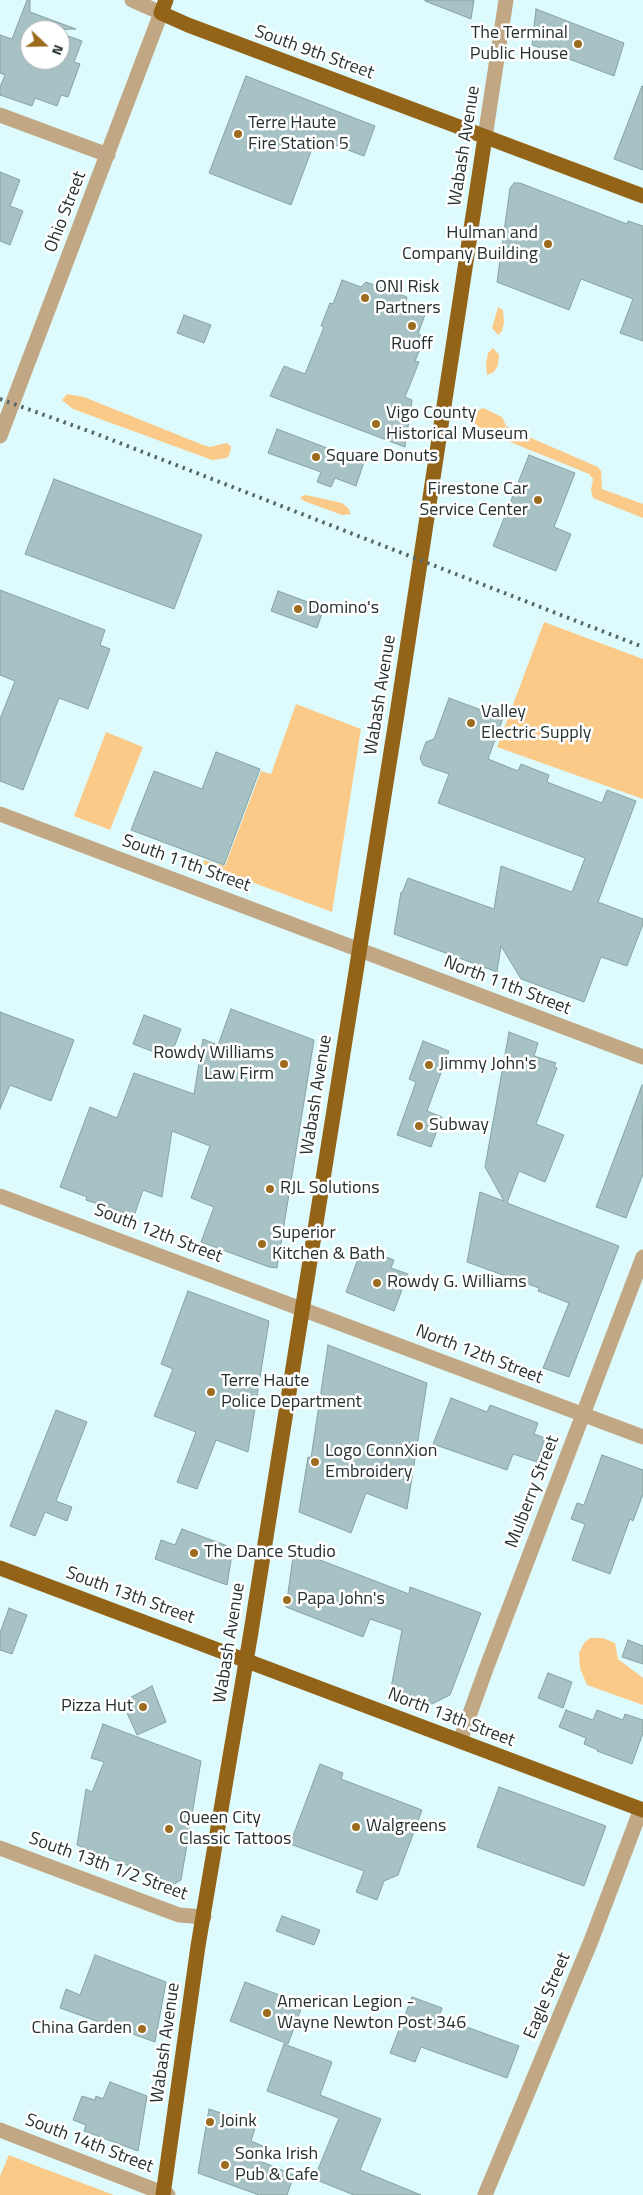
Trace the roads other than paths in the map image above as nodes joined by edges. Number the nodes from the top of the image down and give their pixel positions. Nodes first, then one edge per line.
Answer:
1 (132, 0) edge
2 (506, 0) edge
3 (164, 6) edge
4 (0, 115) edge
5 (485, 136) junction
6 (108, 155) junction
7 (643, 196) edge
8 (0, 436) edge
9 (0, 814) edge
10 (359, 949) junction
11 (643, 1057) edge
12 (0, 1196) edge
13 (643, 1257) edge
14 (302, 1309) junction
15 (583, 1415) junction
16 (643, 1437) edge
17 (0, 1568) edge
18 (246, 1660) junction
19 (460, 1741) junction
20 (642, 1810) edge
21 (0, 1848) edge
22 (204, 1917) junction
23 (0, 2130) edge
24 (165, 2194) edge
25 (485, 2195) edge

1 - 3 street, South 9th Street
2 - 5 street, Wabash Avenue
3 - 5 main road, South 9th Street
3 - 6 street, Ohio Street
4 - 6 street
5 - 7 main road, South 9th Street
5 - 10 main road, Wabash Avenue
6 - 8 street, Ohio Street
9 - 10 street, South 11th Street
10 - 11 street, North 11th Street
10 - 14 main road, Wabash Avenue
12 - 14 street, South 12th Street
13 - 15 street, Mulberry Street
14 - 15 street, North 12th Street
14 - 18 main road, Wabash Avenue
15 - 16 street, North 12th Street
15 - 19 street, Mulberry Street
17 - 18 main road, South 13th Street
18 - 19 main road, North 13th Street
18 - 22 main road, Wabash Avenue
19 - 20 main road, North 13th Street
20 - 25 street, Eagle Street
21 - 22 street, South 13th 1/2 Street
22 - 24 main road, Wabash Avenue
23 - 24 street, South 14th Street

